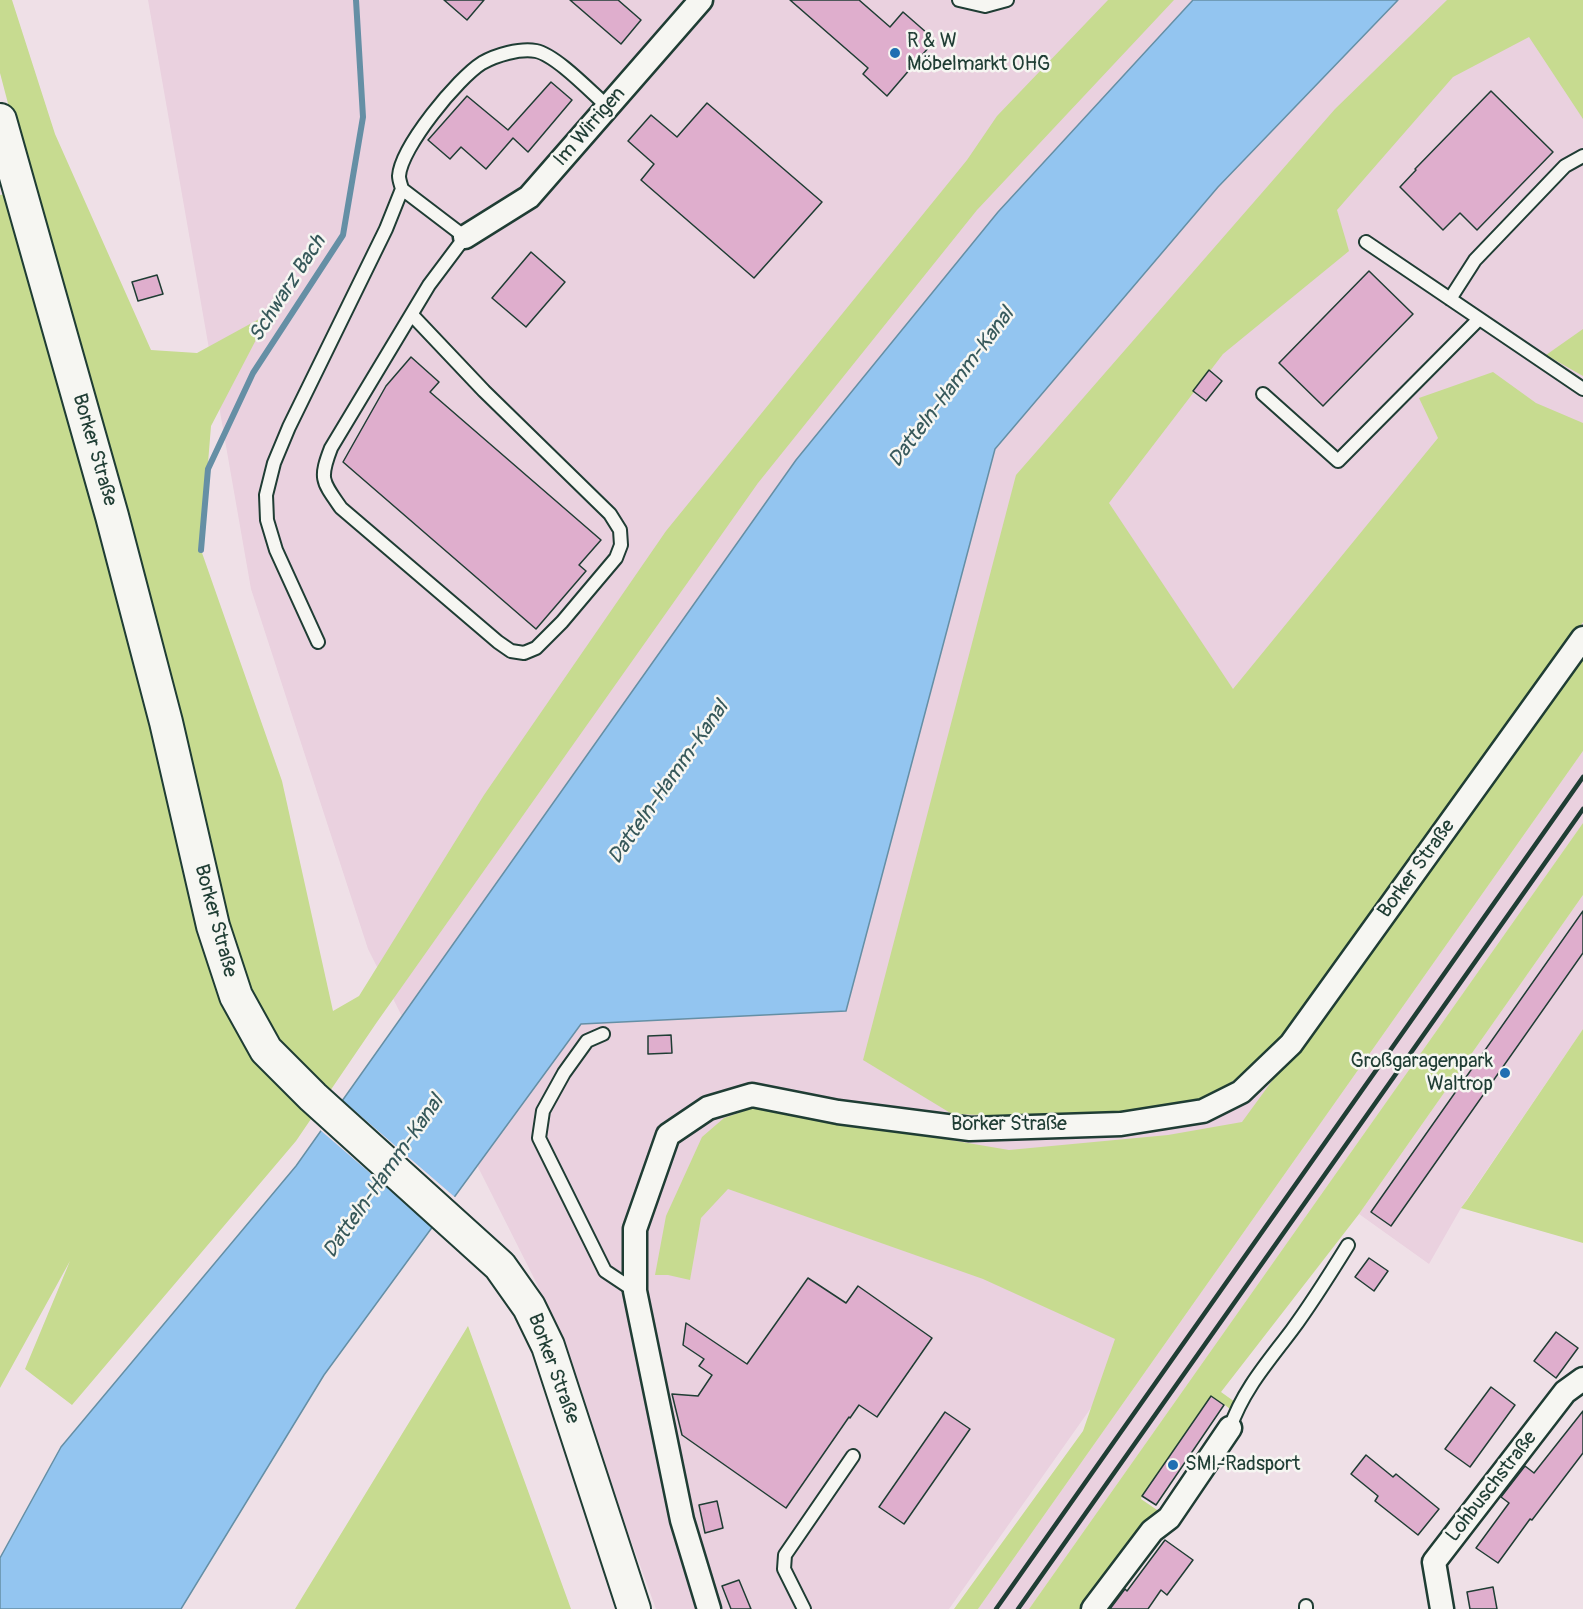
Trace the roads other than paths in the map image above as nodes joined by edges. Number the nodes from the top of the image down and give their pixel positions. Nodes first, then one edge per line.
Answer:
1 (701, 0) edge
2 (959, 0) edge
3 (1007, 0) edge
4 (608, 107) junction
5 (0, 120) edge
6 (1583, 156) edge
7 (402, 189) junction
8 (465, 237) junction
9 (1366, 242) dead end
10 (1450, 299) junction
11 (412, 315) junction
12 (1479, 319) junction
13 (1583, 389) edge
14 (1263, 394) dead end
15 (1583, 638) edge
16 (318, 642) dead end
17 (603, 1034) dead end
18 (1348, 1245) dead end
19 (634, 1291) junction
20 (1583, 1379) edge
21 (1230, 1428) joint
22 (853, 1456) dead end
23 (634, 1609) edge
24 (709, 1609) edge
25 (804, 1609) edge
26 (1093, 1609) edge
27 (1443, 1609) edge

1 - 4 street, Im Wirrigen
2 - 3 lane
4 - 7 lane
4 - 8 street, Im Wirrigen
5 - 23 street, Borker Straße
6 - 10 lane
7 - 8 lane
7 - 16 lane
8 - 11 lane
9 - 10 lane
10 - 12 lane
11 - 11 lane
12 - 13 lane
12 - 14 lane
15 - 19 street, Borker Straße
17 - 19 lane
18 - 21 lane
19 - 24 street, Borker Straße
20 - 27 street, Lohbuschstraße
21 - 26 street
22 - 25 lane

